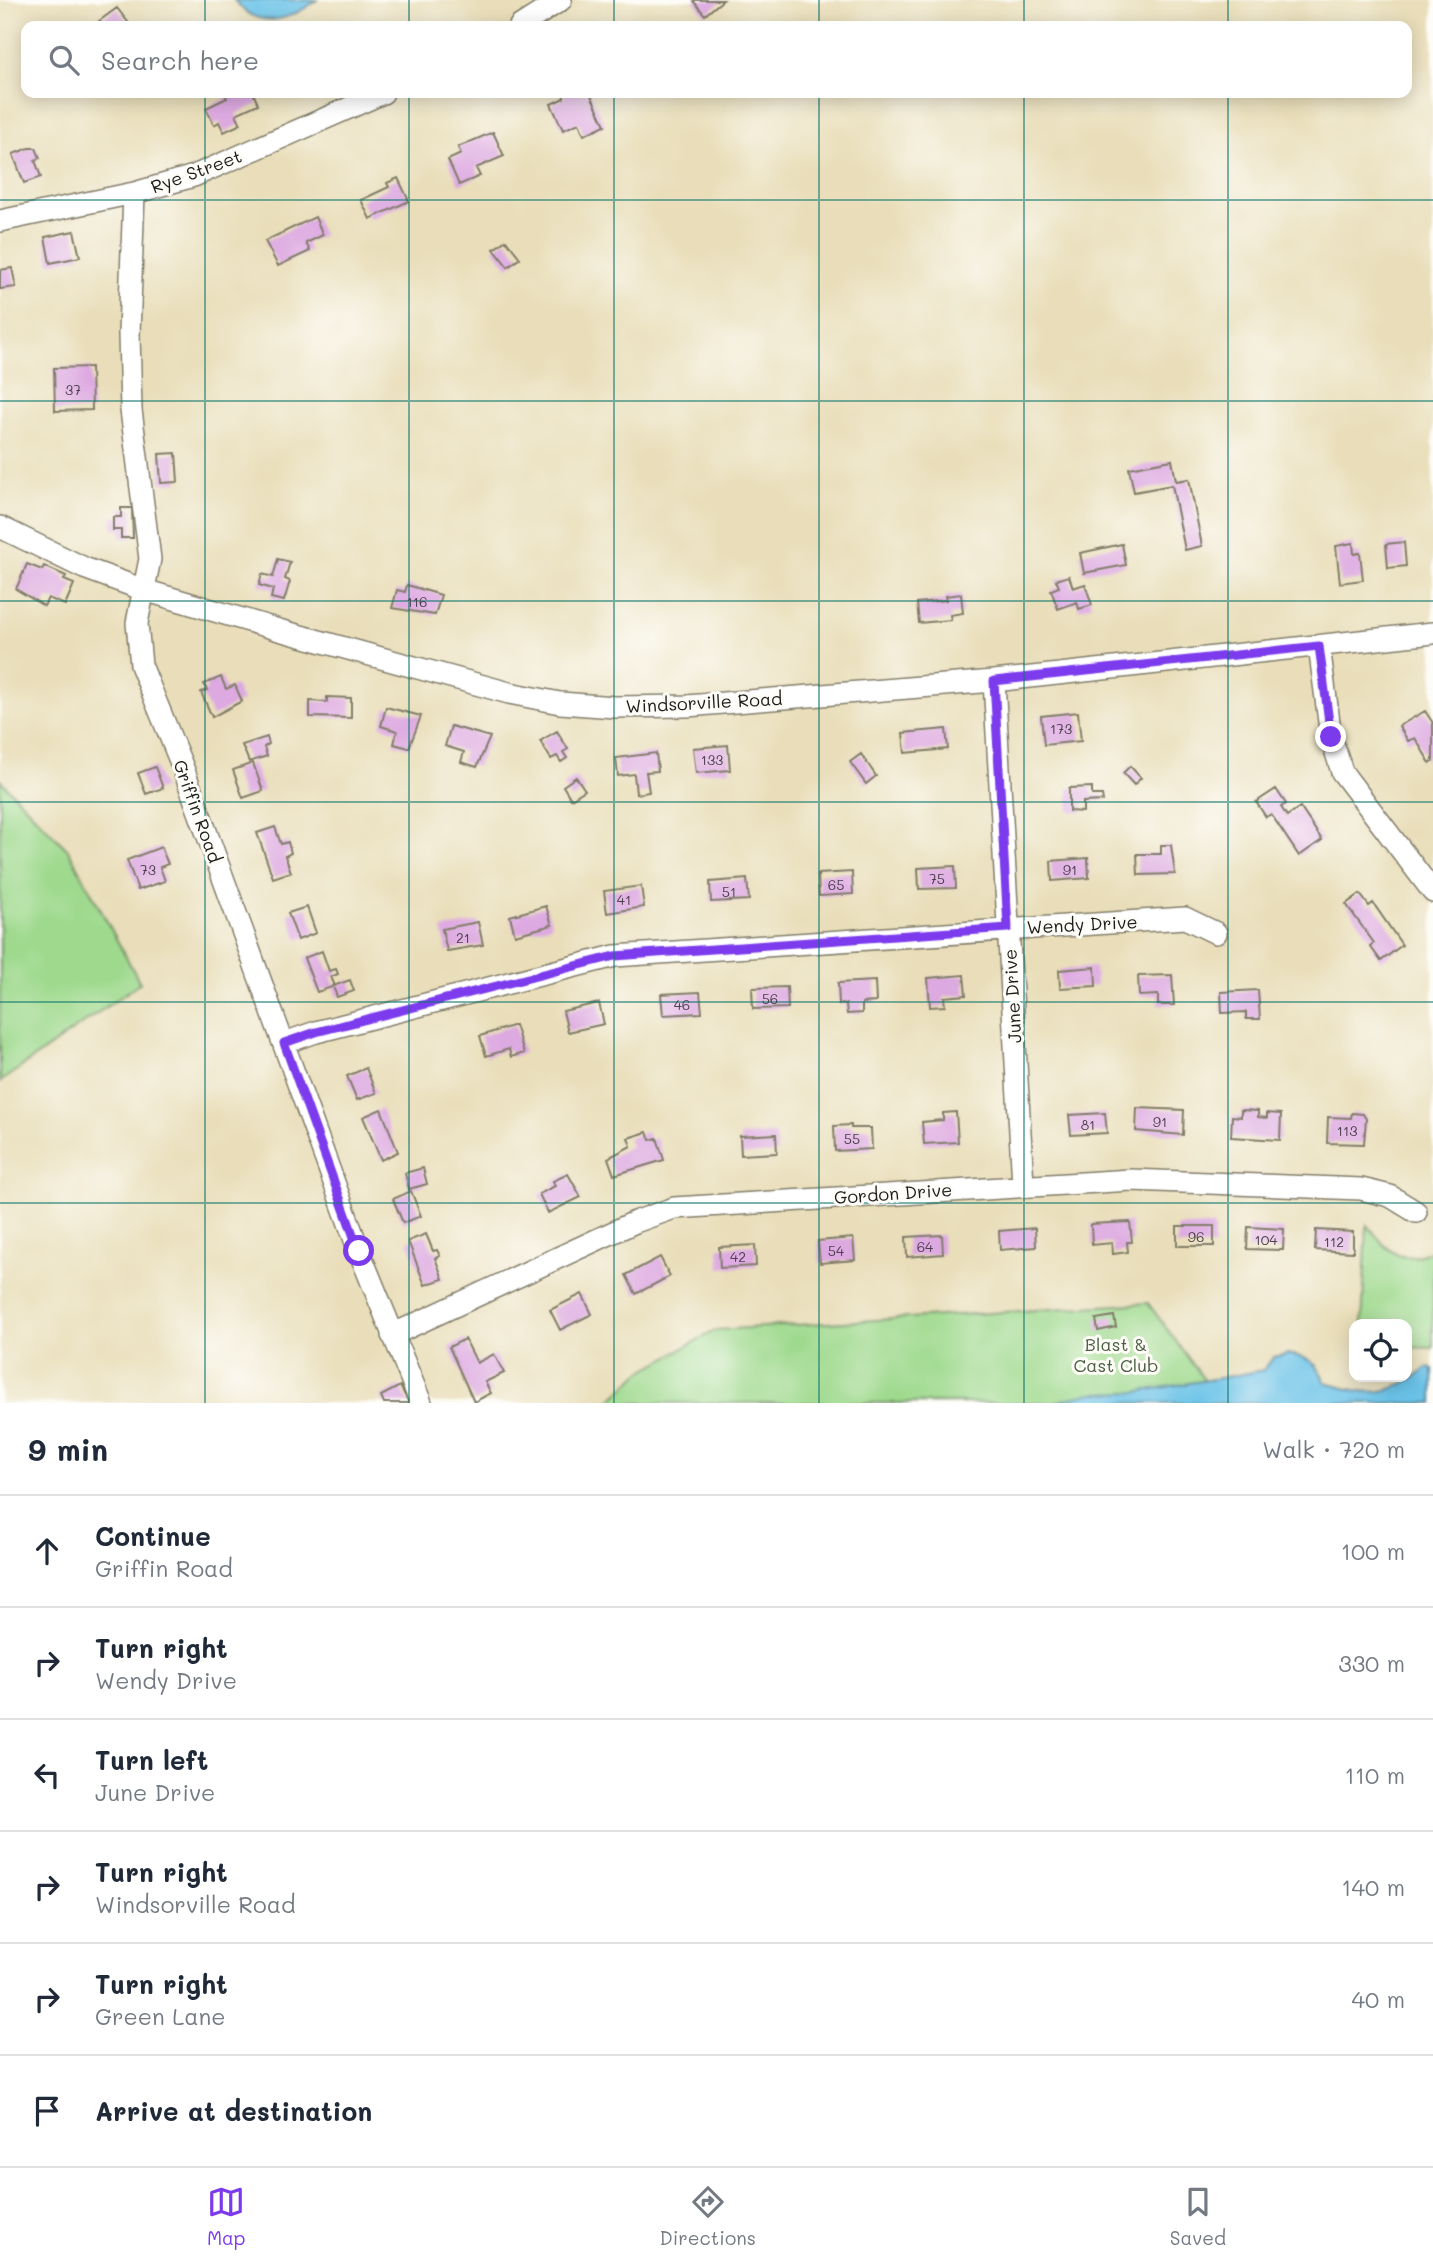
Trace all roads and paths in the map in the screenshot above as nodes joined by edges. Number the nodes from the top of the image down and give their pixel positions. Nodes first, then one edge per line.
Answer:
1 (561, 0) edge
2 (528, 21) edge
3 (372, 98) edge
4 (134, 193) junction
5 (0, 221) edge
6 (0, 527) edge
7 (144, 590) junction
8 (1433, 633) edge
9 (1319, 646) junction
10 (994, 681) junction
11 (1433, 892) edge
12 (1008, 928) junction
13 (1216, 933) dead end
14 (284, 1043) junction
15 (1023, 1184) junction
16 (1416, 1212) dead end
17 (392, 1335) junction
18 (421, 1403) edge

1 - 2 street
3 - 4 street, Rye Street
4 - 5 street, Rye Street
4 - 7 street, Griffin Road
6 - 7 street, Windsorville Road
7 - 10 street, Windsorville Road
7 - 14 street, Griffin Road
8 - 9 street, Windsorville Road
9 - 10 street, Windsorville Road
9 - 11 street
10 - 12 street, June Drive
12 - 13 street, Wendy Drive
12 - 14 street, Wendy Drive
12 - 15 street, June Drive
14 - 17 street, Griffin Road
15 - 16 street, Gordon Drive
15 - 17 street, Gordon Drive
17 - 18 street, Griffin Road

